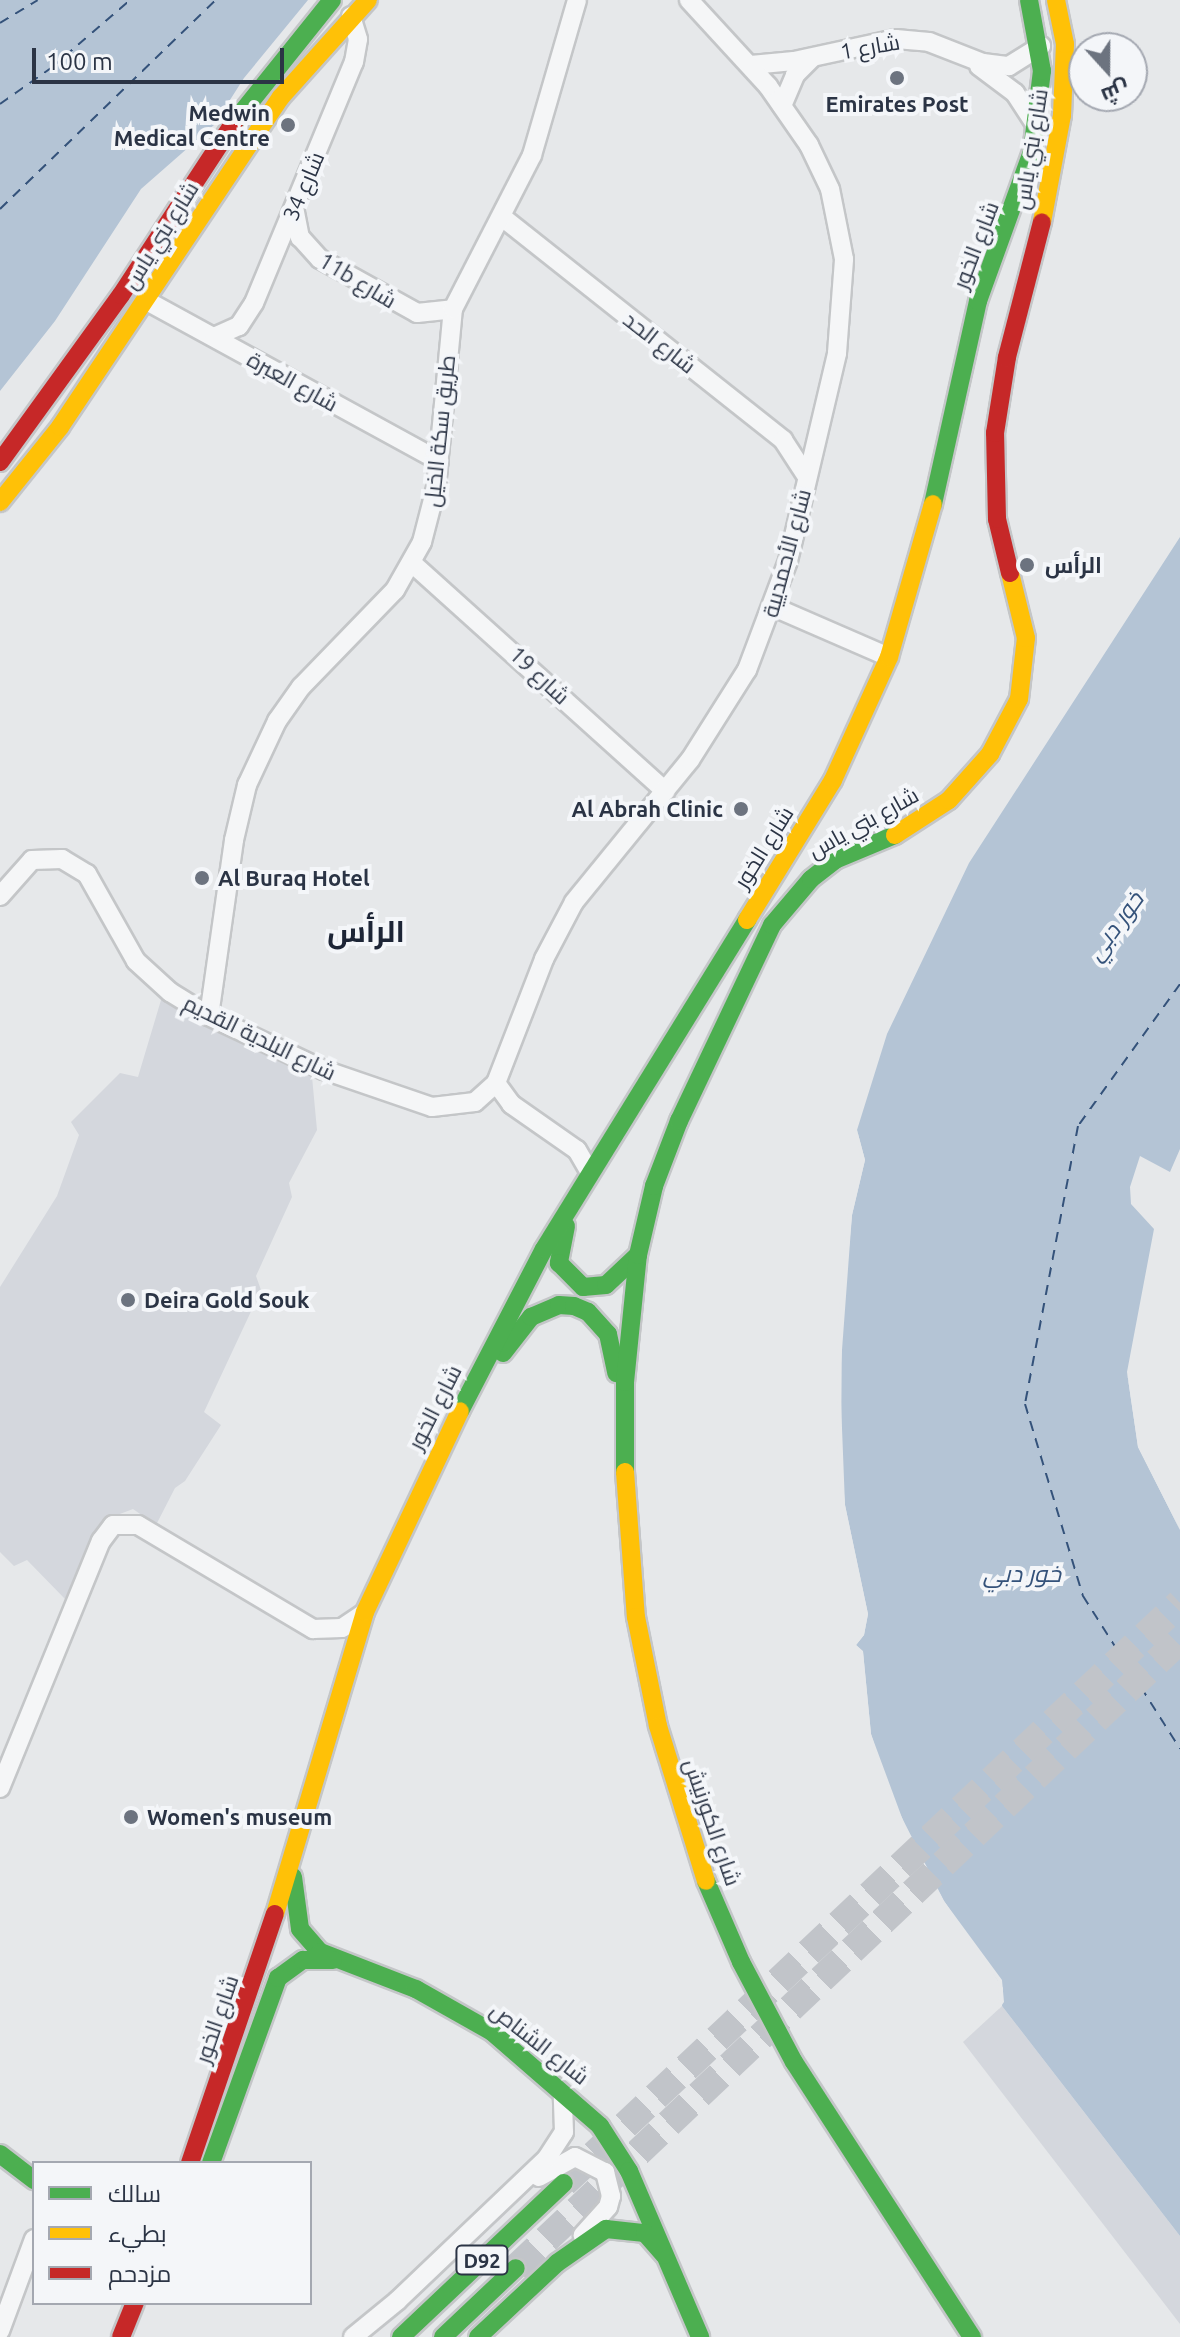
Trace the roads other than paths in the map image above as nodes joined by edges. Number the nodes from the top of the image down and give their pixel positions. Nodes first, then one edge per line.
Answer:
1 (332, 0) edge
2 (368, 0) edge
3 (577, 0) edge
4 (689, 0) edge
5 (1029, 0) edge
6 (1056, 0) edge
7 (351, 16) junction
8 (1041, 46) junction
9 (813, 57) junction
10 (972, 57) junction
11 (751, 65) junction
12 (782, 106) junction
13 (1037, 129) junction
14 (294, 207) junction
15 (502, 217) junction
16 (985, 278) junction
17 (1024, 292) junction
18 (147, 301) junction
19 (453, 309) junction
20 (214, 337) junction
21 (439, 461) junction
22 (0, 462) edge
23 (807, 477) junction
24 (0, 502) edge
25 (412, 563) junction
26 (774, 607) junction
27 (889, 657) junction
28 (665, 791) junction
29 (0, 896) edge
30 (209, 1016) junction
31 (496, 1083) junction
32 (475, 1102) junction
33 (511, 1104) junction
34 (609, 1139) junction
35 (569, 1142) junction
36 (584, 1180) junction
37 (638, 1255) junction
38 (464, 1402) junction
39 (624, 1424) junction
40 (365, 1612) junction
41 (0, 1788) edge
42 (292, 1863) junction
43 (333, 1960) junction
44 (561, 2088) junction
45 (0, 2154) edge
46 (191, 2161) edge
47 (212, 2161) edge
48 (32, 2178) edge
49 (564, 2183) tunnel mouth
50 (504, 2201) junction
51 (32, 2244) edge
52 (664, 2255) junction
53 (557, 2263) junction
54 (516, 2268) tunnel mouth
55 (134, 2305) edge
56 (153, 2305) edge
57 (0, 2331) edge
58 (121, 2337) edge
59 (140, 2337) edge
60 (353, 2337) edge
61 (401, 2337) edge
62 (443, 2337) edge
63 (478, 2337) edge
64 (700, 2337) edge
65 (972, 2337) edge

1 - 22 main road, شارع بني ياس
2 - 7 main road, شارع بني ياس
3 - 15 street, طريق سكة الخيل
4 - 11 street, شارع الأحمديية
5 - 8 main road
6 - 17 main road, شارع بني ياس
7 - 14 street, شارع 34
7 - 18 main road, شارع بني ياس
8 - 10 street, شارع 1
8 - 13 main road, شارع الخور
9 - 10 street, شارع 1
9 - 11 street, شارع 1
9 - 12 street, شارع 1
10 - 13 street, شارع 1
11 - 12 street, شارع الأحمديية
12 - 23 street, شارع الأحمديية
13 - 16 main road, شارع الخور
14 - 19 street, 11b شارع
14 - 20 street, شارع 34
15 - 19 street, طريق سكة الخيل
15 - 23 street, شارع الحد
16 - 17 main road
16 - 27 main road, شارع الخور
17 - 37 main road, شارع بني ياس
18 - 20 street, شارع العبرة
18 - 24 main road, شارع بني ياس
19 - 21 street, طريق سكة الخيل
20 - 21 street, شارع العبرة
21 - 25 street, طريق سكة الخيل
23 - 26 street, شارع الأحمديية
25 - 28 street, شارع 19
25 - 30 street, طريق سكة الخيل
26 - 27 street
26 - 28 street, شارع الأحمديية
27 - 34 main road, شارع الخور
28 - 31 street, شارع الأحمديية
29 - 30 street, شارع البلدية القديم
30 - 32 street, شارع البلدية القديم
31 - 32 street
31 - 33 street
32 - 33 street, شارع البلدية القديم
33 - 35 street
34 - 35 street
34 - 36 main road, شارع الخور
35 - 36 street
36 - 37 main road
36 - 38 main road, شارع الخور
37 - 39 main road, شارع الكورنيش
38 - 39 main road
38 - 40 main road, شارع الخور
39 - 65 main road, شارع الكورنيش
40 - 41 street
40 - 42 main road, شارع الخور
42 - 43 main road, شارع الشناص
42 - 46 main road, شارع الخور
43 - 44 main road, شارع الشناص
43 - 47 main road, شارع الخور
44 - 50 street
44 - 52 main road, شارع الشناص
45 - 48 main road
49 - 61 main road, D92
50 - 53 street
50 - 60 street
51 - 57 street
52 - 53 main road
52 - 64 main road, شارع الشناص
53 - 63 main road
54 - 62 main road, D92
55 - 58 main road
56 - 59 main road

